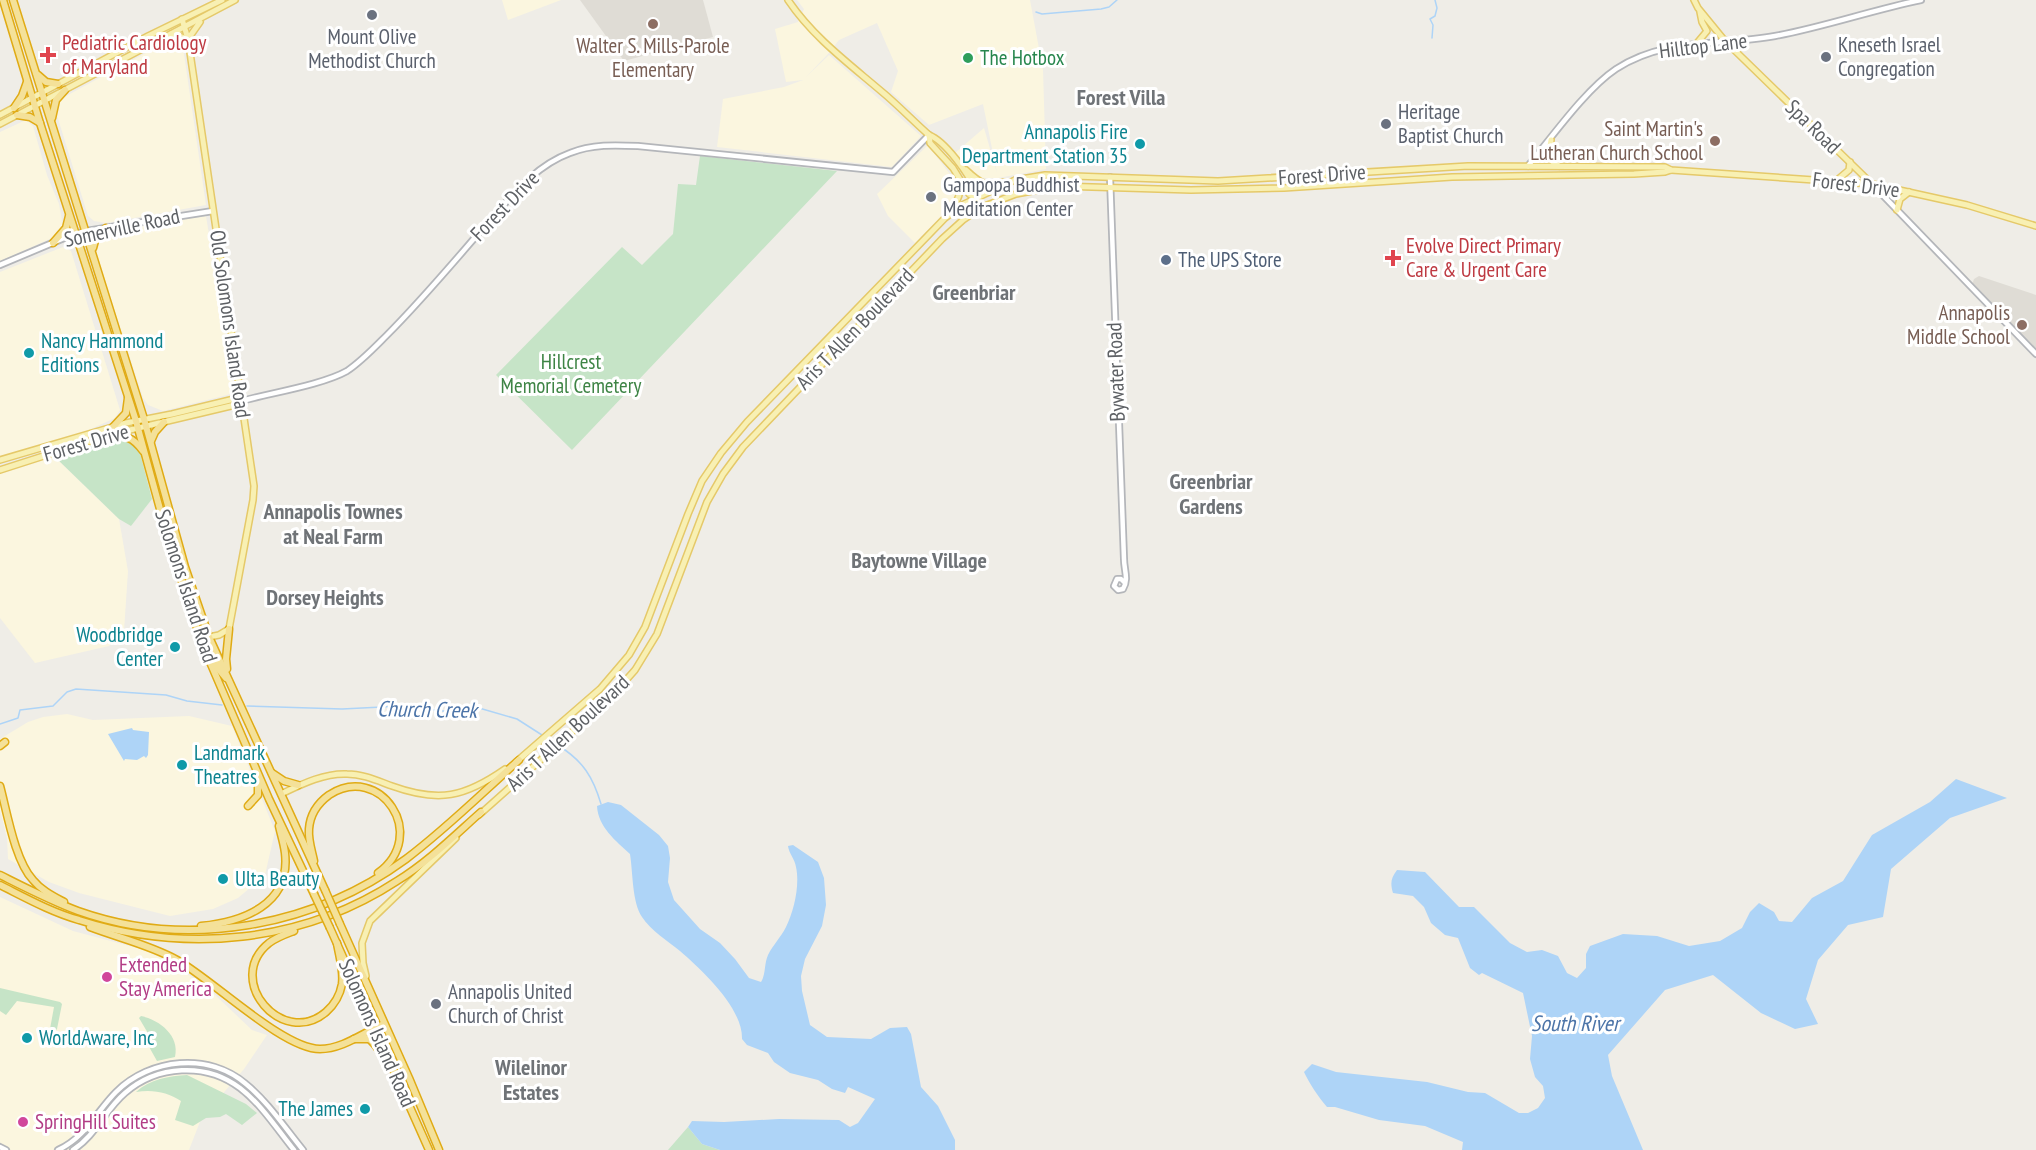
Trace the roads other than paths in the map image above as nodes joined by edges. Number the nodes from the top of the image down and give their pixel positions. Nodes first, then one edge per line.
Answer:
1 (3, 0) edge
2 (13, 0) edge
3 (222, 0) edge
4 (235, 0) edge
5 (788, 0) edge
6 (1694, 0) edge
7 (1921, 0) edge
8 (1700, 11) junction
9 (203, 18) junction
10 (182, 20) junction
11 (185, 27) junction
12 (170, 34) junction
13 (188, 39) junction
14 (1725, 41) junction
15 (1697, 44) junction
16 (128, 46) junction
17 (119, 61) junction
18 (36, 74) junction
19 (27, 82) junction
20 (58, 84) junction
21 (65, 90) junction
22 (42, 93) junction
23 (32, 98) junction
24 (45, 101) junction
25 (35, 106) junction
26 (14, 108) junction
27 (0, 115) edge
28 (17, 115) junction
29 (51, 122) junction
30 (40, 123) junction
31 (0, 124) edge
32 (929, 135) junction
33 (1551, 140) junction
34 (1850, 162) junction
35 (959, 164) junction
36 (1528, 166) junction
37 (1561, 166) junction
38 (953, 168) junction
39 (1671, 170) junction
40 (1520, 176) junction
41 (1110, 177) junction
42 (1148, 179) junction
43 (1015, 180) junction
44 (1836, 182) junction
45 (1872, 184) junction
46 (1110, 188) junction
47 (1146, 189) junction
48 (1909, 192) junction
49 (976, 198) junction
50 (982, 207) junction
51 (1898, 210) junction
52 (213, 211) junction
53 (69, 215) junction
54 (945, 218) junction
55 (2036, 226) edge
56 (106, 228) junction
57 (86, 231) junction
58 (76, 234) junction
59 (53, 243) junction
60 (93, 255) junction
61 (0, 265) edge
62 (2036, 354) edge
63 (129, 398) junction
64 (242, 400) junction
65 (164, 422) junction
66 (145, 423) junction
67 (137, 424) junction
68 (113, 427) junction
69 (109, 435) junction
70 (151, 442) junction
71 (148, 459) junction
72 (0, 460) edge
73 (0, 470) edge
74 (178, 572) junction
75 (1123, 581) dead end
76 (229, 629) junction
77 (209, 637) junction
78 (201, 641) junction
79 (227, 675) junction
80 (232, 685) junction
81 (520, 759) junction
82 (256, 768) junction
83 (271, 772) junction
84 (298, 785) junction
85 (0, 786) edge
86 (281, 794) junction
87 (269, 799) junction
88 (248, 806) dead end
89 (481, 812) junction
90 (276, 814) junction
91 (316, 870) junction
92 (0, 875) edge
93 (0, 885) edge
94 (353, 890) junction
95 (50, 910) junction
96 (80, 911) junction
97 (319, 920) junction
98 (170, 928) junction
99 (337, 943) junction
100 (369, 990) junction
101 (384, 1024) junction
102 (375, 1028) junction
103 (354, 1039) junction
104 (390, 1062) junction
105 (0, 1148) edge
106 (6, 1150) edge
107 (58, 1150) edge
108 (73, 1150) edge
109 (294, 1150) edge
110 (303, 1150) edge
111 (429, 1150) edge
112 (439, 1150) edge

1 - 19 highway, Solomons Island Road
2 - 18 highway, Solomons Island Road
3 - 10 main road
4 - 9 main road
5 - 32 main road
6 - 8 main road, Spa Road
7 - 14 street, Hilltop Lane
8 - 14 main road, Spa Road
8 - 15 main road
9 - 11 main road
9 - 13 main road
10 - 11 main road, Old Solomons Island Road
10 - 16 main road
11 - 12 main road
11 - 13 main road, Old Solomons Island Road
12 - 13 main road
12 - 17 main road
13 - 52 main road, Old Solomons Island Road
14 - 15 street, Hilltop Lane
14 - 34 main road, Spa Road
15 - 33 street, Hilltop Lane
16 - 17 main road
16 - 20 main road
17 - 21 main road
18 - 20 highway
18 - 22 highway, Solomons Island Road
19 - 23 highway, Solomons Island Road
19 - 26 highway
20 - 22 main road
21 - 24 main road
21 - 29 highway
22 - 23 main road
22 - 24 highway, Solomons Island Road
23 - 25 highway, Solomons Island Road
23 - 26 main road
24 - 25 main road
24 - 29 highway, Solomons Island Road
25 - 28 main road
25 - 30 highway, Solomons Island Road
26 - 27 main road
28 - 30 highway
28 - 31 main road
29 - 57 highway, Solomons Island Road
30 - 53 highway, Solomons Island Road
32 - 35 main road
32 - 38 main road
32 - 64 street, Forest Drive
33 - 36 street, Hilltop Lane
33 - 37 main road
34 - 44 main road
34 - 45 main road, Spa Road
35 - 43 main road
35 - 49 main road
36 - 37 main road, Forest Drive
36 - 40 main road
36 - 42 main road, Forest Drive
37 - 39 main road, Forest Drive
38 - 49 main road
38 - 54 main road
39 - 40 main road, Forest Drive
39 - 44 main road, Forest Drive
40 - 47 main road, Forest Drive
41 - 42 main road, Forest Drive
41 - 43 main road, Forest Drive
41 - 46 street, Bywater Road
42 - 47 main road
43 - 49 main road, Forest Drive
44 - 45 main road, Forest Drive
45 - 48 main road, Forest Drive
45 - 51 street, Spa Road
46 - 47 main road, Forest Drive
46 - 50 main road, Forest Drive
46 - 75 street, Bywater Road
48 - 51 main road
48 - 55 main road, Forest Drive
49 - 50 main road
49 - 54 main road, Aris T Allen Boulevard
50 - 89 main road, Aris T Allen Boulevard
51 - 62 street, Spa Road
52 - 56 street, Somerville Road
52 - 64 main road, Old Solomons Island Road
53 - 58 highway, Solomons Island Road
53 - 59 highway
54 - 81 main road, Aris T Allen Boulevard
56 - 57 street, Somerville Road
56 - 60 highway
57 - 58 street, Somerville Road
57 - 60 highway, Solomons Island Road
58 - 59 street, Somerville Road
58 - 63 highway, Solomons Island Road
59 - 61 street, Somerville Road
60 - 66 highway, Solomons Island Road
63 - 67 highway, Solomons Island Road
63 - 68 highway
64 - 65 main road, Forest Drive
64 - 66 main road, Forest Drive
64 - 76 main road, Old Solomons Island Road
65 - 66 main road, Forest Drive
65 - 70 highway
66 - 67 main road, Forest Drive
66 - 70 highway, Solomons Island Road
67 - 68 main road, Forest Drive
67 - 69 main road, Forest Drive
67 - 71 highway, Solomons Island Road
68 - 72 main road, Forest Drive
69 - 71 highway
69 - 73 main road, Forest Drive
70 - 77 highway, Solomons Island Road
71 - 74 highway, Solomons Island Road
74 - 77 highway
74 - 78 highway, Solomons Island Road
76 - 77 main road
76 - 79 highway
77 - 79 highway, Solomons Island Road
78 - 80 highway
78 - 82 highway, Solomons Island Road
79 - 80 highway, Solomons Island Road
80 - 83 highway, Solomons Island Road
81 - 84 main road
81 - 94 highway, Aris T Allen Boulevard
82 - 87 highway, Solomons Island Road
82 - 88 highway
83 - 84 highway
83 - 86 highway, Solomons Island Road
84 - 86 main road
85 - 96 highway
86 - 87 highway
86 - 91 highway, Solomons Island Road
87 - 90 highway, Solomons Island Road
89 - 97 highway, Aris T Allen Boulevard
89 - 100 main road
90 - 98 highway
90 - 99 highway, Solomons Island Road, bridge
91 - 94 highway
91 - 100 highway, Solomons Island Road, bridge
92 - 96 highway, Aris T Allen Boulevard
93 - 95 highway, Aris T Allen Boulevard
94 - 98 highway, Aris T Allen Boulevard
95 - 97 highway, Aris T Allen Boulevard
95 - 103 highway
96 - 98 highway, Aris T Allen Boulevard
97 - 99 highway
99 - 102 highway, Solomons Island Road
100 - 101 highway, Solomons Island Road
101 - 102 highway
101 - 112 highway, Solomons Island Road
102 - 103 highway
102 - 104 highway, Solomons Island Road
103 - 104 highway
104 - 111 highway, Solomons Island Road
105 - 106 street
107 - 110 street
108 - 109 street

